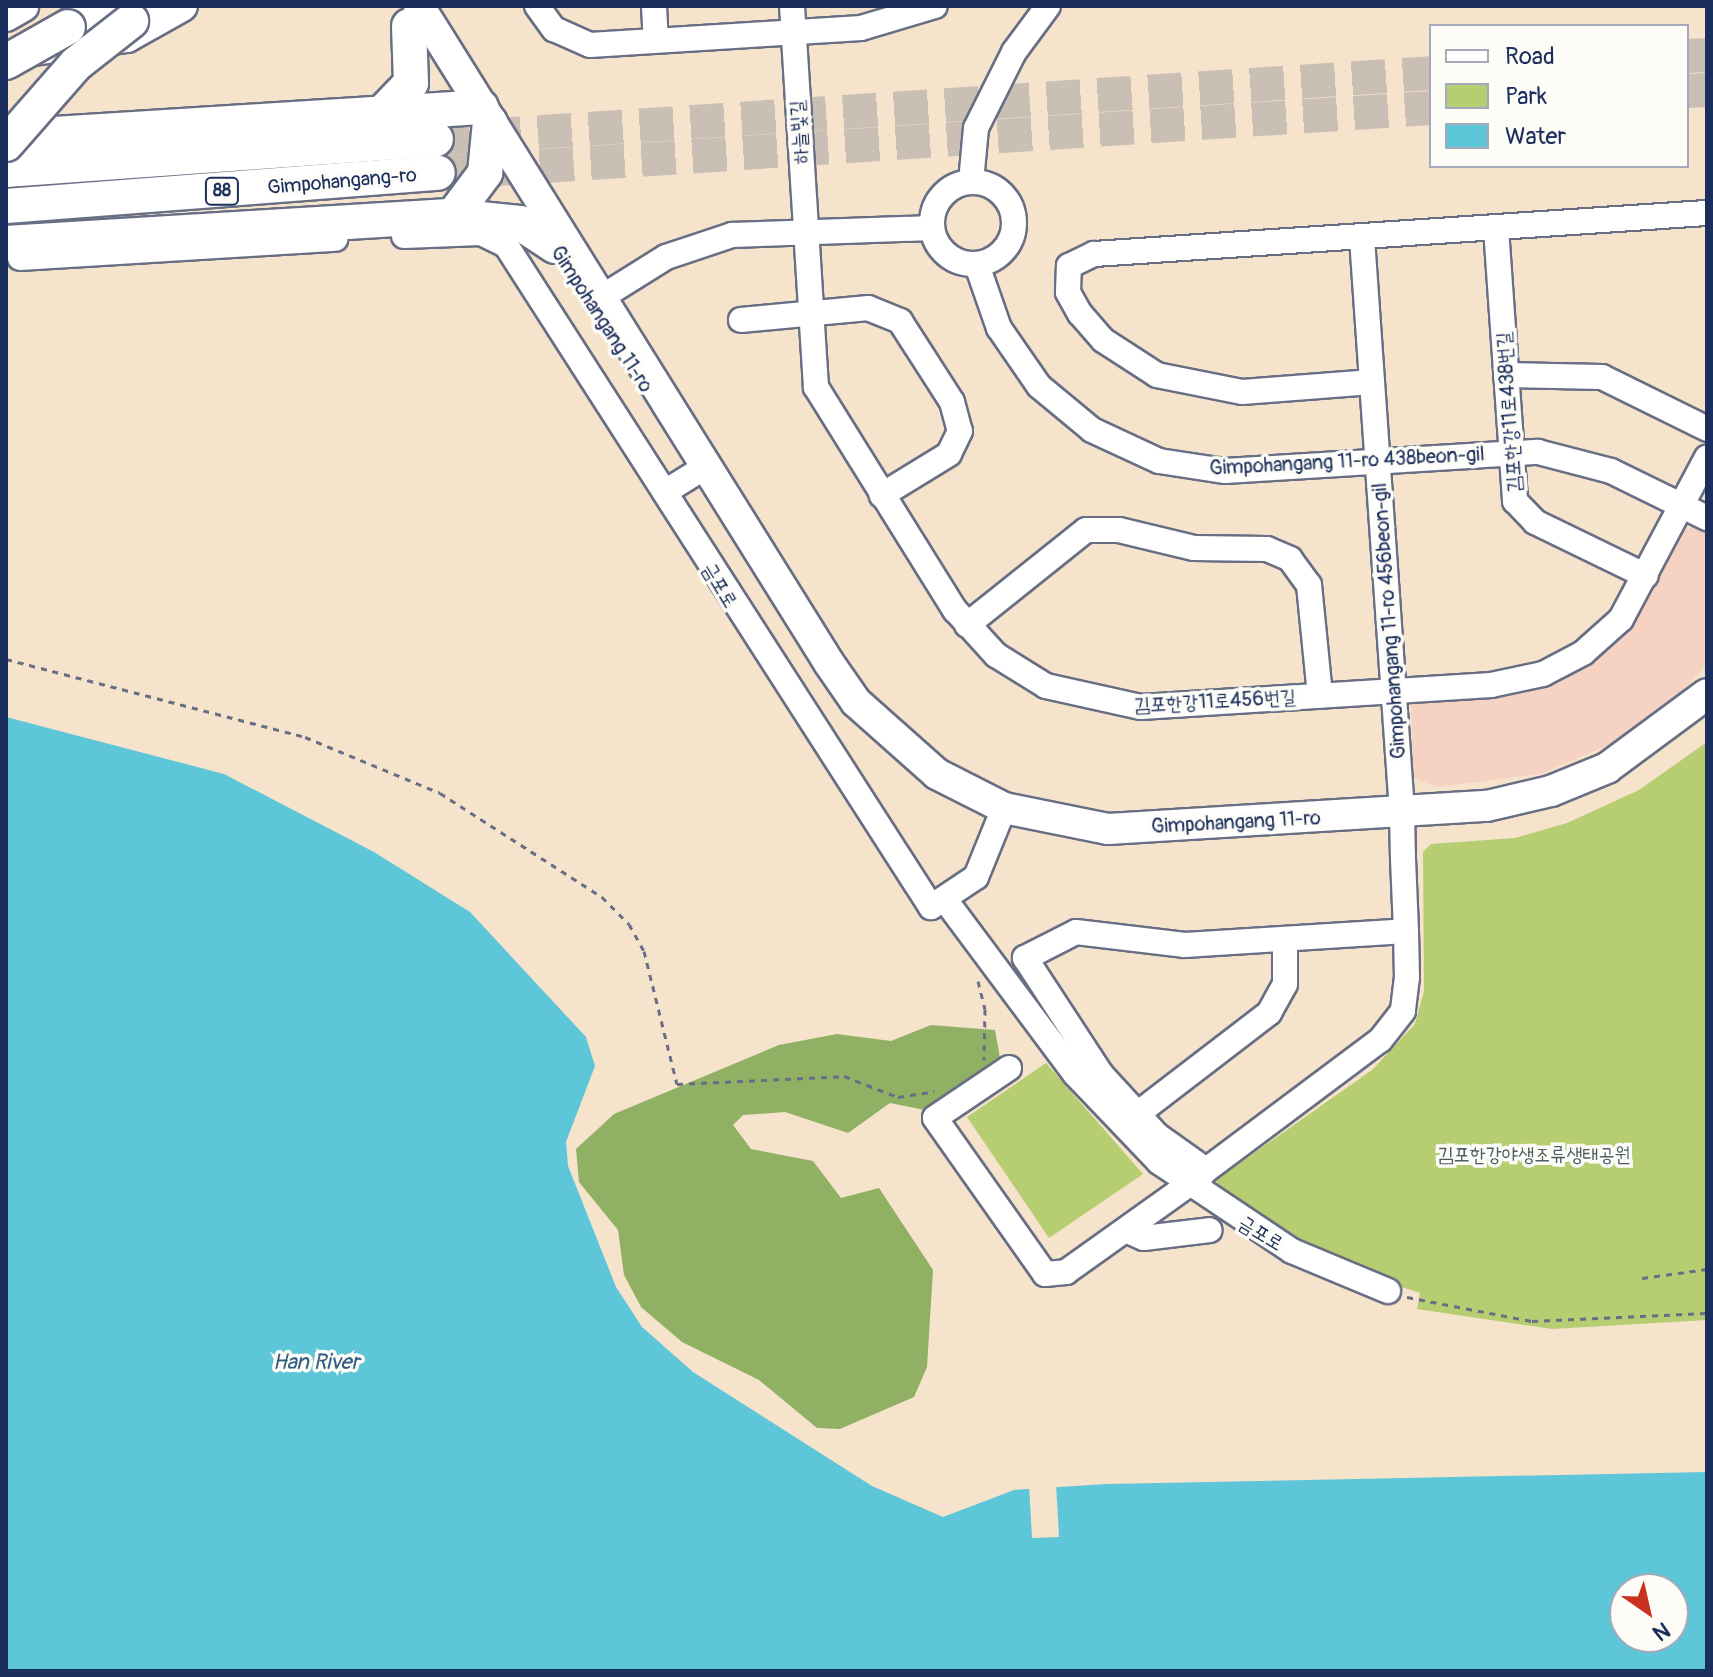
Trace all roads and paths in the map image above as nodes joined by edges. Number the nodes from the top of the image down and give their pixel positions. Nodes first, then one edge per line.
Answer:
1 (23, 6) edge
2 (99, 6) edge
3 (182, 6) edge
4 (537, 6) edge
5 (654, 6) edge
6 (792, 6) edge
7 (935, 6) edge
8 (1048, 6) edge
9 (408, 13) edge
10 (142, 14) edge
11 (6, 16) edge
12 (793, 32) junction
13 (656, 40) junction
14 (6, 51) edge
15 (6, 62) edge
16 (386, 109) junction
17 (482, 120) junction
18 (6, 137) edge
19 (436, 139) tunnel mouth
20 (6, 144) edge
21 (6, 170) edge
22 (438, 173) tunnel mouth
23 (971, 182) junction
24 (6, 206) edge
25 (1707, 213) edge
26 (453, 216) junction
27 (932, 228) junction
28 (1496, 228) junction
29 (806, 232) junction
30 (1362, 238) junction
31 (6, 243) edge
32 (555, 246) junction
33 (6, 258) edge
34 (977, 265) junction
35 (602, 297) junction
36 (810, 311) junction
37 (741, 320) dead end
38 (1506, 375) junction
39 (1372, 382) junction
40 (1707, 429) edge
41 (1511, 452) junction
42 (1707, 457) edge
43 (1378, 461) junction
44 (699, 471) junction
45 (665, 492) junction
46 (882, 495) junction
47 (1683, 506) junction
48 (1707, 518) edge
49 (1646, 576) junction
50 (967, 625) junction
51 (809, 631) junction
52 (6, 659) edge
53 (1394, 691) junction
54 (1707, 694) edge
55 (1320, 695) junction
56 (1004, 808) junction
57 (1402, 812) junction
58 (946, 901) junction
59 (1406, 931) junction
60 (1285, 941) junction
61 (971, 968) dead end
62 (979, 1068) dead end
63 (1009, 1068) dead end
64 (941, 1090) dead end
65 (1136, 1115) junction
66 (1198, 1179) junction
67 (1210, 1230) dead end
68 (1128, 1231) junction
69 (1707, 1269) edge
70 (1642, 1278) dead end
71 (1388, 1291) joint
72 (1707, 1313) edge

1 - 11 main road
2 - 15 highway, bridge
3 - 14 main road
4 - 13 street
5 - 13 street
6 - 12 street, 하늘빛길
7 - 12 street
8 - 23 street
9 - 16 highway
9 - 17 main road, Gimpohangang 11-ro
10 - 20 highway, bridge
12 - 13 street
12 - 29 street, 하늘빛길
16 - 17 highway
16 - 18 highway
17 - 26 highway
17 - 32 main road, Gimpohangang 11-ro
17 - 35 main road, Gimpohangang 11-ro
19 - 21 highway, Gimpohangang-ro / 88
22 - 24 highway, Gimpohangang-ro / 88
23 - 27 street
23 - 34 street
25 - 28 street
26 - 31 highway
26 - 32 highway
27 - 29 street
27 - 34 street
28 - 30 street
28 - 38 street, 김포한강11로438번길
29 - 35 street
29 - 36 street, 하늘빛길
30 - 39 street, Gimpohangang 11-ro 456beon-gil
30 - 39 street
32 - 44 main road, Gimpohangang 11-ro
33 - 45 street, 금포로
34 - 43 street, Gimpohangang 11-ro 438beon-gil
35 - 51 main road, Gimpohangang 11-ro
36 - 37 street
36 - 46 street, 하늘빛길
36 - 46 street
38 - 40 street
38 - 41 street, 김포한강11로438번길
39 - 43 street, Gimpohangang 11-ro 456beon-gil
41 - 43 street, Gimpohangang 11-ro 438beon-gil
41 - 47 street, Gimpohangang 11-ro 438beon-gil
41 - 49 street, 김포한강11로438번길
42 - 47 street
43 - 53 street, Gimpohangang 11-ro 456beon-gil
44 - 45 street
44 - 51 main road, Gimpohangang 11-ro
45 - 58 street, 금포로
46 - 50 street, 하늘빛길
47 - 48 street, Gimpohangang 11-ro 438beon-gil
47 - 49 street
49 - 53 street, 김포한강11로456번길
50 - 55 street, 김포한강11로456번길
50 - 55 street, 김포한강11로456번길
51 - 56 main road, Gimpohangang 11-ro
52 - 64 path
53 - 55 street, 김포한강11로456번길
53 - 57 street, Gimpohangang 11-ro 456beon-gil
54 - 57 main road, Gimpohangang 11-ro
56 - 57 main road, Gimpohangang 11-ro
56 - 58 street
57 - 59 street, Gimpohangang 11-ro 456beon-gil
58 - 66 street, 금포로
59 - 60 street
59 - 66 street, Gimpohangang 11-ro 456beon-gil
60 - 65 street
60 - 65 street
61 - 62 path
63 - 68 street, Gimpohangang 11-ro 456beon-gil
65 - 66 street
66 - 68 street, Gimpohangang 11-ro 456beon-gil
66 - 71 street, 금포로
67 - 68 street
69 - 70 path
71 - 72 path

